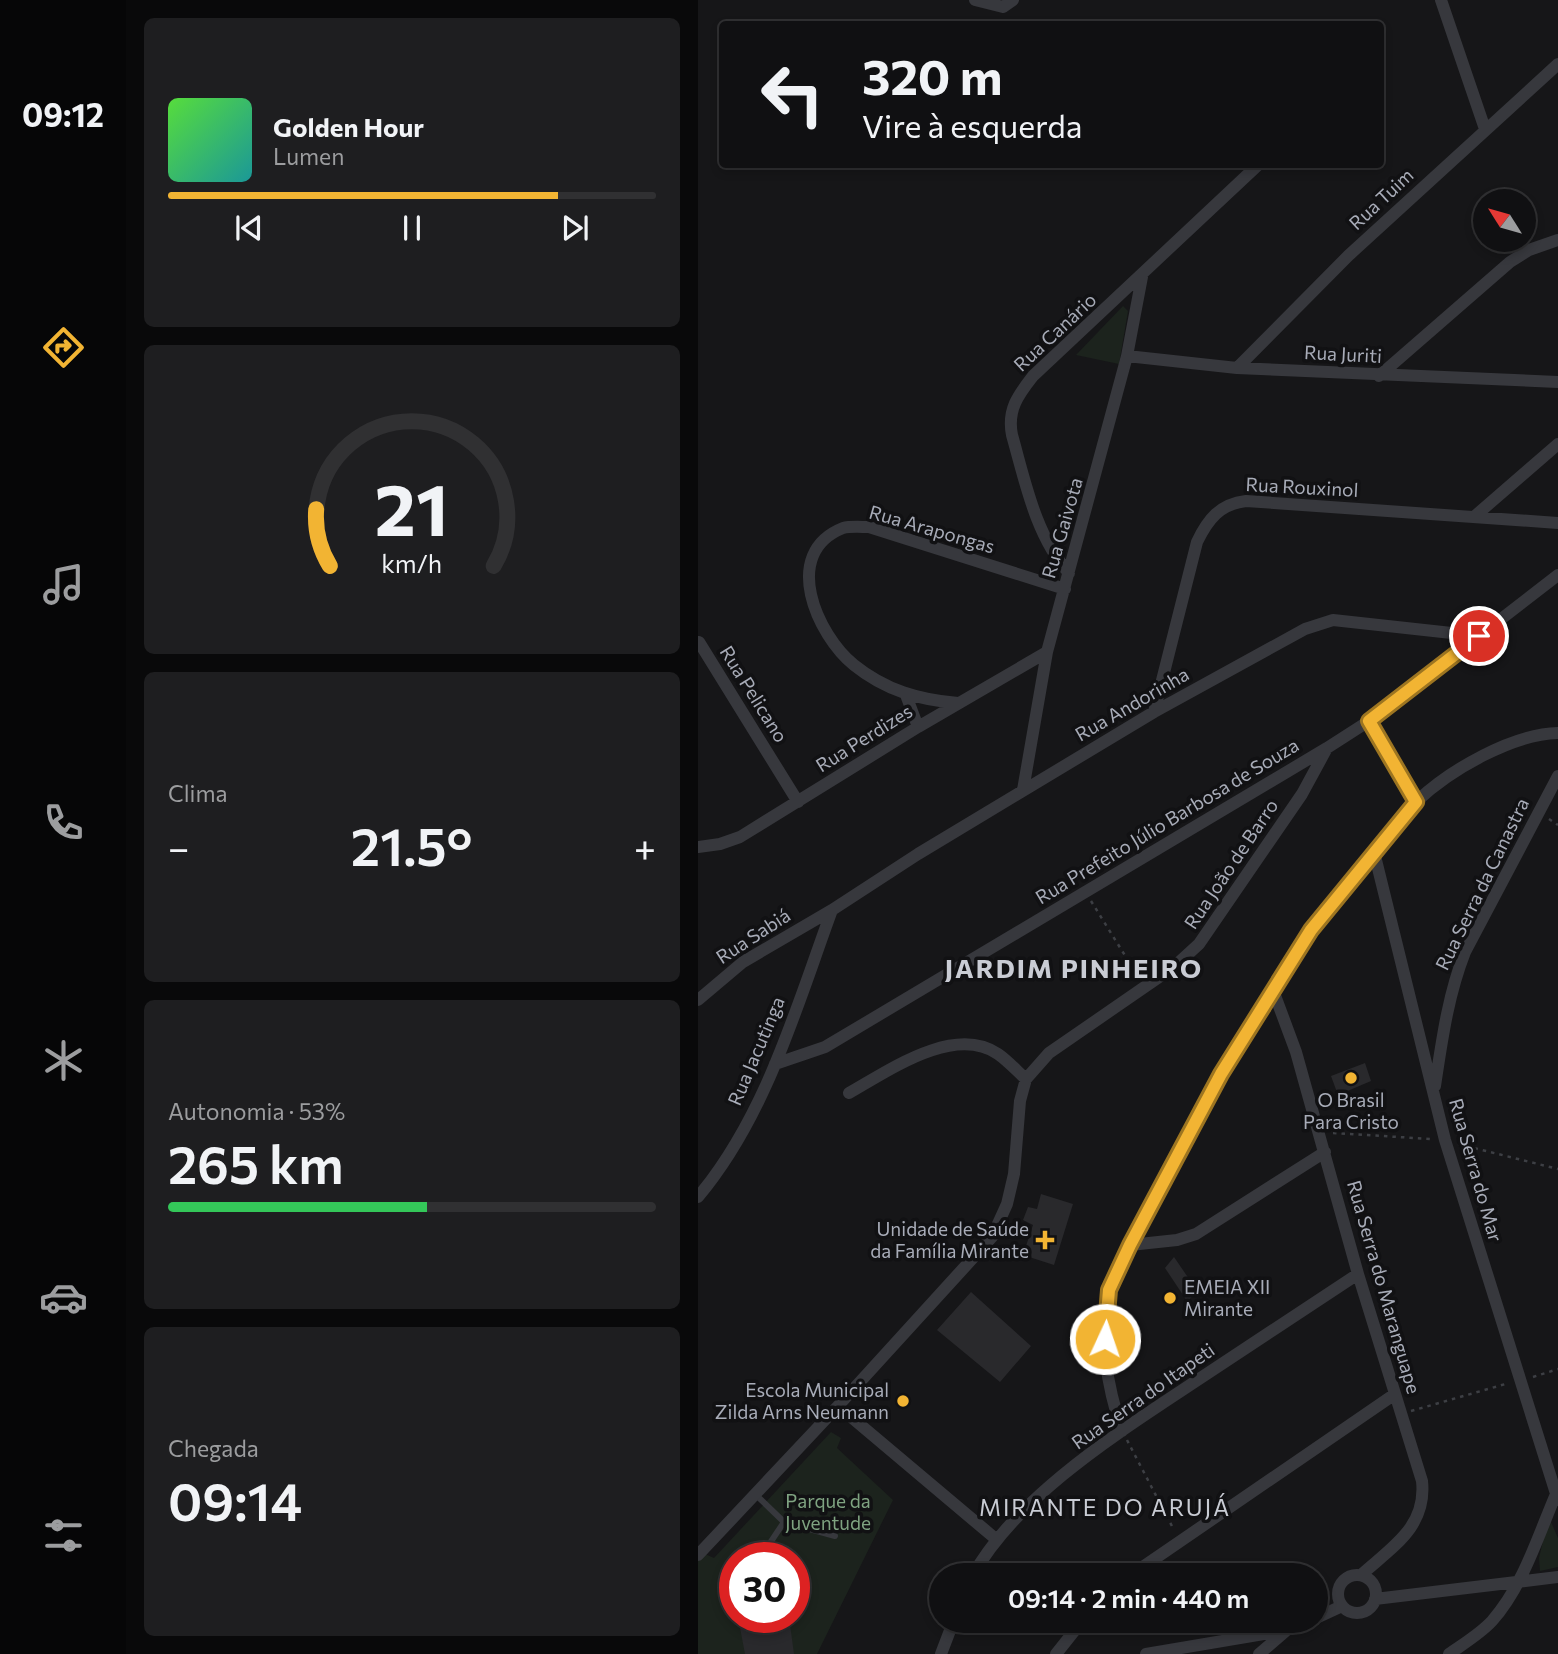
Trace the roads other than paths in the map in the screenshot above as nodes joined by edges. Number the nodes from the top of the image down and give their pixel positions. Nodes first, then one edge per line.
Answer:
1 (975, 0) edge
2 (1013, 0) edge
3 (1441, 0) edge
4 (1558, 64) edge
5 (1485, 129) junction
6 (1255, 168) edge
7 (1558, 240) edge
8 (1142, 277) junction
9 (1127, 356) junction
10 (1237, 368) junction
11 (1379, 376) junction
12 (1558, 382) edge
13 (1557, 444) edge
14 (1475, 516) junction
15 (1558, 523) edge
16 (1069, 573) junction
17 (1558, 575) edge
18 (1065, 589) junction
19 (1479, 636) junction
20 (699, 642) edge
21 (1047, 652) junction
22 (906, 695) junction
23 (958, 703) junction
24 (1154, 712) junction
25 (1369, 721) junction
26 (918, 727) junction
27 (1558, 733) edge
28 (1327, 748) junction
29 (1558, 776) edge
30 (1023, 790) junction
31 (798, 802) junction
32 (1416, 802) junction
33 (698, 847) edge
34 (1374, 852) junction
35 (832, 910) junction
36 (1273, 990) junction
37 (698, 1000) edge
38 (775, 1064) junction
39 (1026, 1079) junction
40 (849, 1093) dead end
41 (1434, 1094) junction
42 (1325, 1152) junction
43 (698, 1197) edge
44 (1130, 1245) junction
45 (1358, 1274) junction
46 (1395, 1394) junction
47 (839, 1406) junction
48 (1122, 1431) junction
49 (755, 1494) junction
50 (1557, 1497) edge
51 (784, 1522) junction
52 (835, 1536) dead end
53 (997, 1540) junction
54 (771, 1542) edge
55 (698, 1555) edge
56 (981, 1563) edge
57 (1149, 1563) edge
58 (1361, 1575) junction
59 (1558, 1577) edge
60 (1517, 1583) junction
61 (1375, 1599) junction
62 (1342, 1606) junction
63 (1328, 1612) edge
64 (949, 1633) edge
65 (1073, 1633) edge
66 (1269, 1633) edge
67 (1284, 1633) edge
68 (941, 1654) edge
69 (1056, 1654) edge
70 (1146, 1654) edge
71 (1259, 1654) edge
72 (1449, 1654) edge

1 - 2 street
3 - 5 street
4 - 5 street, Rua Tuim
5 - 10 street, Rua Tuim
6 - 8 street, Rua Canário
7 - 11 street
8 - 9 street, Rua Gaivota
8 - 16 street, Rua Canário
9 - 10 street, Rua Juriti
9 - 16 street, Rua Gaivota
10 - 11 street, Rua Juriti
11 - 12 street, Rua Juriti
13 - 14 street
14 - 15 street, Rua Rouxinol
14 - 24 street, Rua Rouxinol
16 - 18 street, Rua Gaivota
17 - 19 street, Rua Prefeito Júlio Barbosa de Souza
18 - 21 street, Rua Gaivota
18 - 22 street, Rua Arapongas
19 - 24 street, Rua Andorinha
19 - 25 street, Rua Prefeito Júlio Barbosa de Souza
20 - 31 street, Rua Pelicano
21 - 23 street, Rua Perdizes
21 - 30 street, Rua Gaivota
22 - 23 street, Rua Arapongas
22 - 26 street
23 - 26 street, Rua Perdizes
24 - 30 street, Rua Andorinha
25 - 28 street, Rua Prefeito Júlio Barbosa de Souza
25 - 32 street
26 - 31 street, Rua Perdizes
27 - 32 street
28 - 38 street, Rua Prefeito Júlio Barbosa de Souza
28 - 39 street, Rua João de Barro
29 - 41 street, Rua Serra da Canastra
30 - 35 street, Rua Andorinha
31 - 33 street, Rua Perdizes
32 - 34 street
34 - 36 street
34 - 41 street, Rua Serra do Mar
35 - 37 street, Rua Sabiá
35 - 38 street, Rua Jacutinga
36 - 42 street, Rua Serra do Maranguape
36 - 44 street
38 - 43 street, Rua Jacutinga
39 - 40 street
39 - 47 street
41 - 50 street, Rua Serra do Mar
42 - 44 street
42 - 45 street, Rua Serra do Maranguape
44 - 48 street
45 - 46 street, Rua Serra do Maranguape
45 - 48 street, Rua Serra do Itapeti
46 - 57 street
46 - 58 street, Rua Serra do Maranguape
47 - 49 street
47 - 53 street
48 - 53 street, Rua Serra do Itapeti
49 - 51 lane
49 - 55 street
50 - 60 street, Rua Serra do Mar
51 - 52 lane
51 - 54 lane
53 - 56 street, Rua Serra do Itapeti
58 - 61 street
58 - 62 street
59 - 60 street
60 - 61 street
60 - 72 street, Rua Serra do Mar
61 - 62 street
62 - 63 street
64 - 68 street
65 - 69 street
66 - 70 street
67 - 71 street

